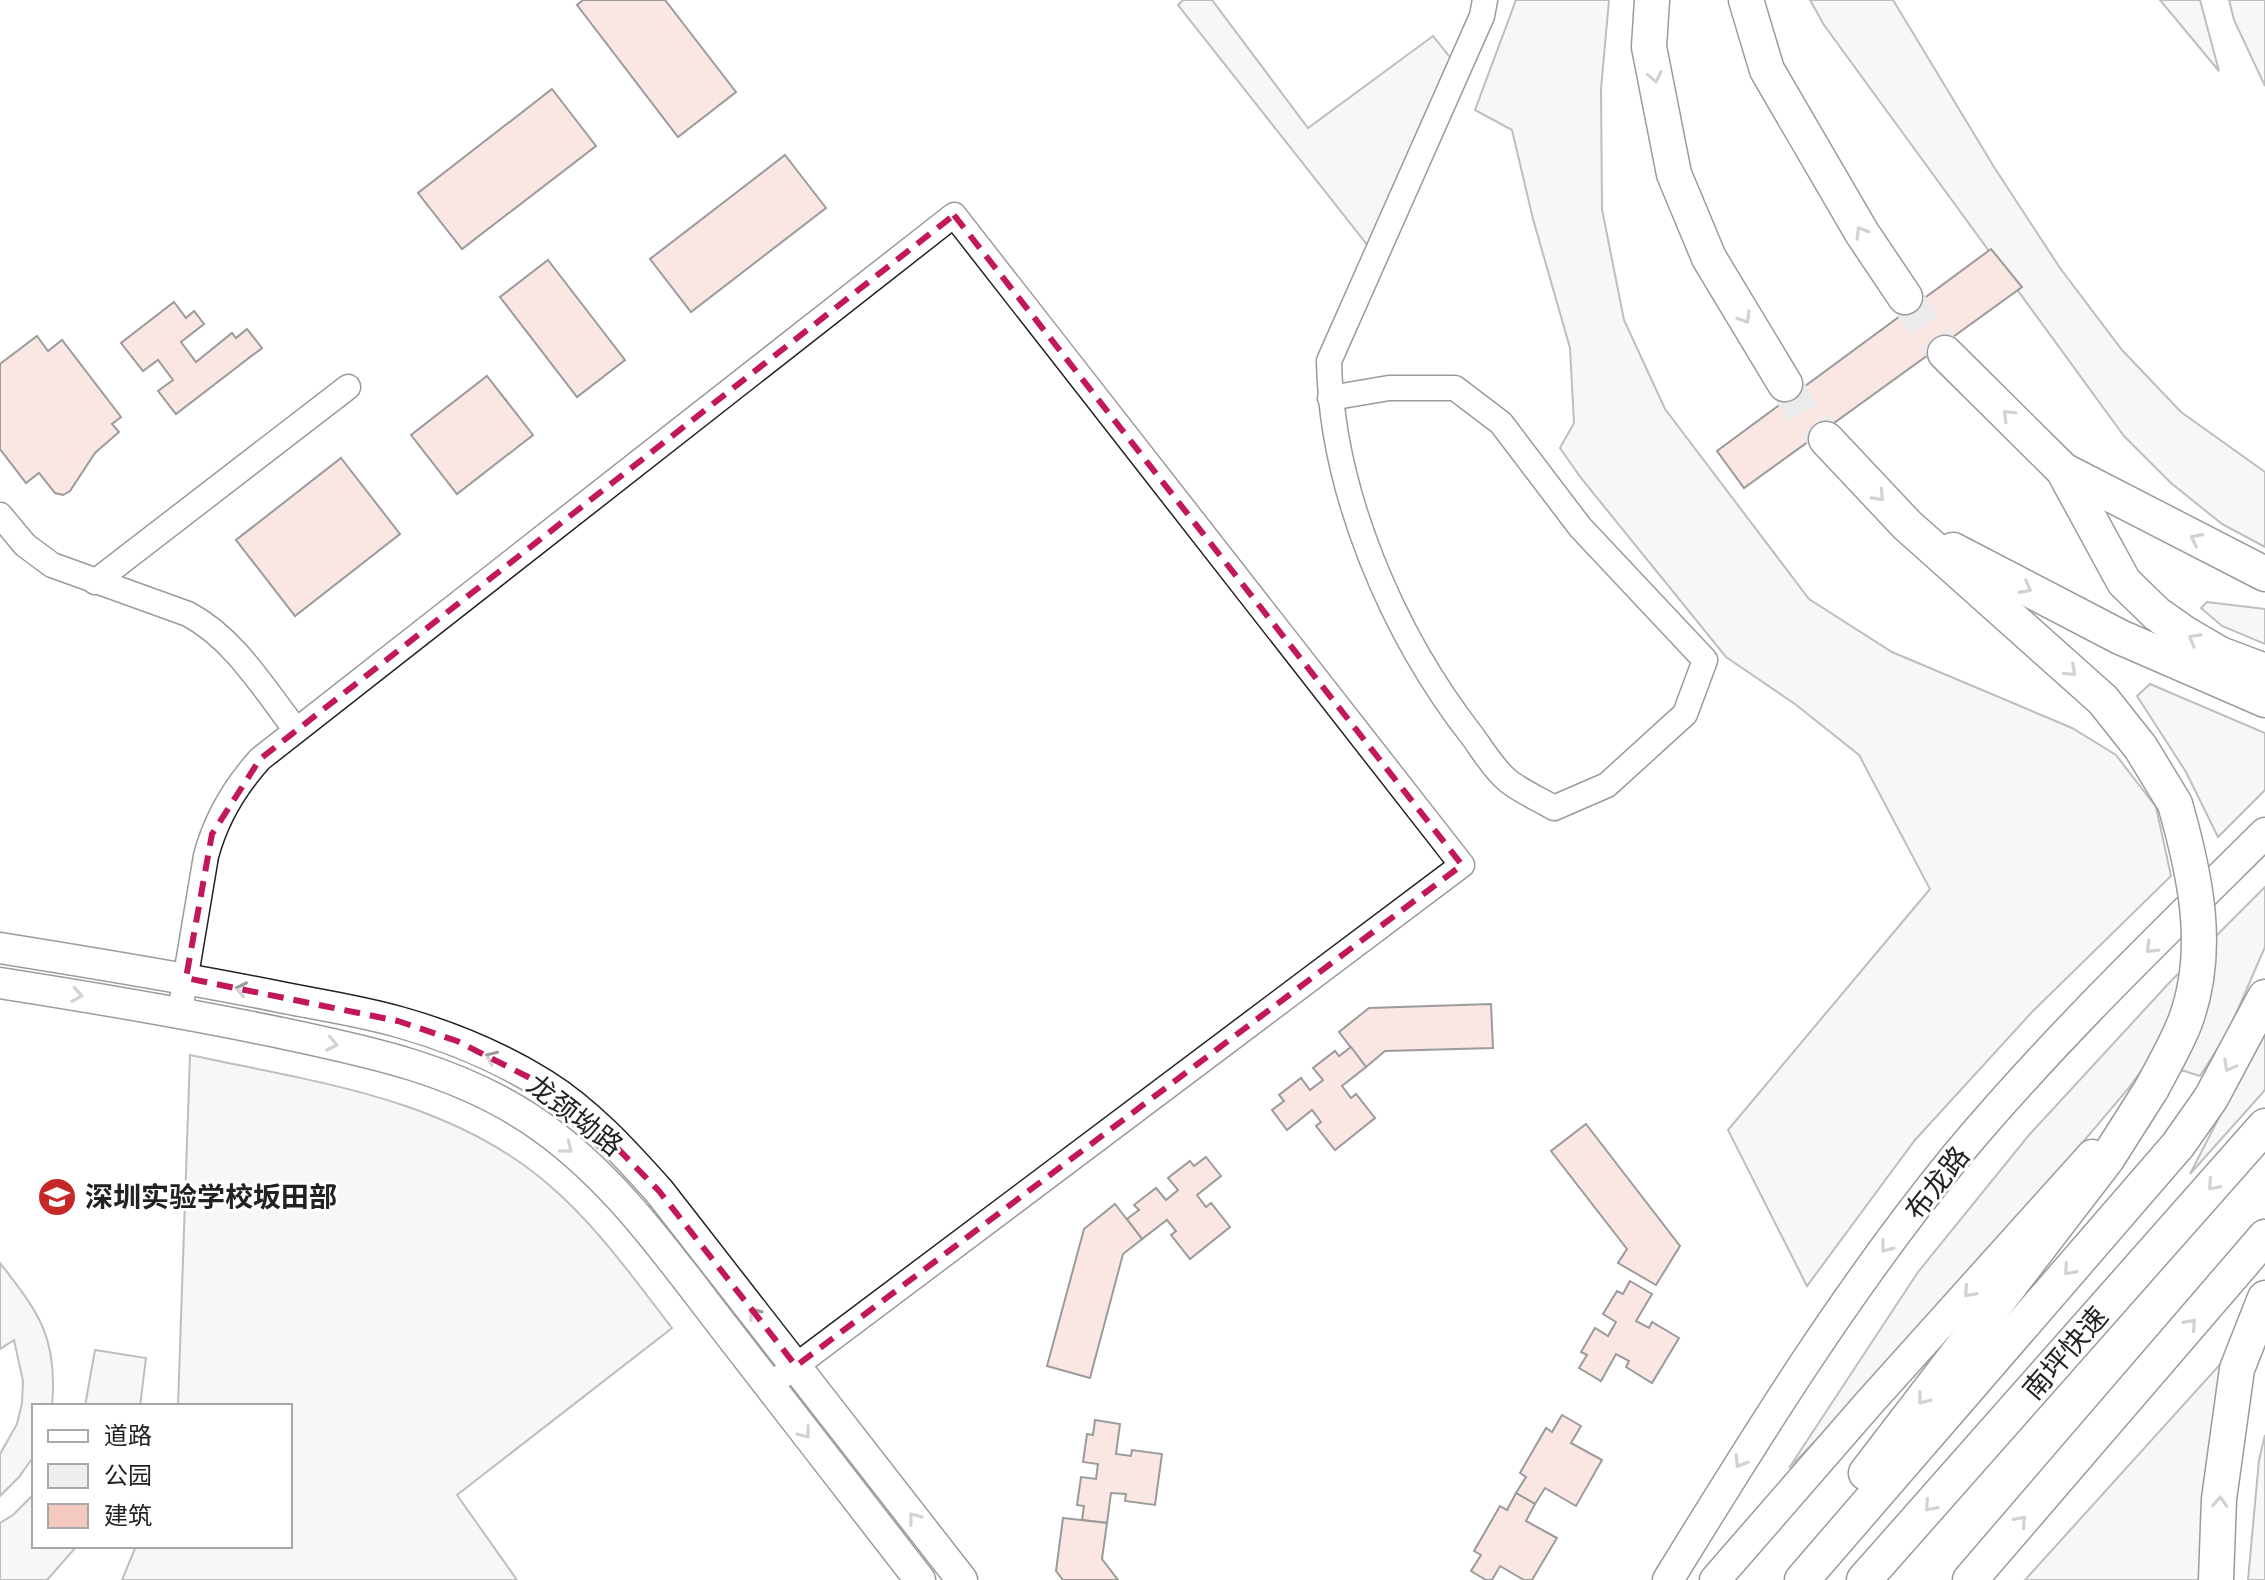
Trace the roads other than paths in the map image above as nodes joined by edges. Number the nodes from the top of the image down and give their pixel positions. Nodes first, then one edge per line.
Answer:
1 (1485, 0) edge
2 (1652, 0) edge
3 (1746, 0) edge
4 (1905, 297) tunnel mouth
5 (1945, 353) tunnel mouth
6 (1785, 384) tunnel mouth
7 (348, 387) dead end
8 (1330, 398) junction
9 (1826, 439) tunnel mouth
10 (2063, 470) junction
11 (0, 515) edge
12 (1907, 525) junction
13 (2265, 574) edge
14 (95, 582) junction
15 (2265, 671) edge
16 (2265, 700) edge
17 (296, 730) junction
18 (2265, 833) edge
19 (0, 948) edge
20 (186, 978) junction
21 (0, 983) edge
22 (2265, 997) edge
23 (180, 1011) junction
24 (2152, 1088) junction
25 (2265, 1126) edge
26 (2265, 1237) edge
27 (2265, 1298) edge
28 (796, 1366) junction
29 (769, 1386) junction
30 (920, 1580) edge
31 (962, 1580) edge
32 (1668, 1580) edge
33 (1715, 1580) edge
34 (1788, 1580) edge
35 (1802, 1580) edge
36 (1864, 1580) edge
37 (1970, 1580) edge
38 (2216, 1580) edge

1 - 8 street
2 -> 6 highway
4 -> 3 highway
10 -> 5 highway
7 - 14 street
8 - 8 street
9 -> 12 highway
13 -> 10 highway
15 -> 10 highway
11 - 14 street
12 -> 16 highway
12 -> 24 highway, bridge
14 - 17 street
17 - 20 street
17 - 28 street
18 -> 32 main road, 布龙路
19 - 20 main road, 龙颈坳路
20 - 23 street
28 -> 20 main road, 龙颈坳路
21 -> 23 main road, 龙颈坳路
22 -> 35 highway
23 -> 29 main road, 龙颈坳路
24 -> 33 main road
24 -> 34 highway
25 -> 36 highway, 南坪快速
37 -> 26 highway
38 -> 27 highway
28 - 29 street
31 -> 28 main road, 龙颈坳路
29 -> 30 main road, 龙颈坳路

